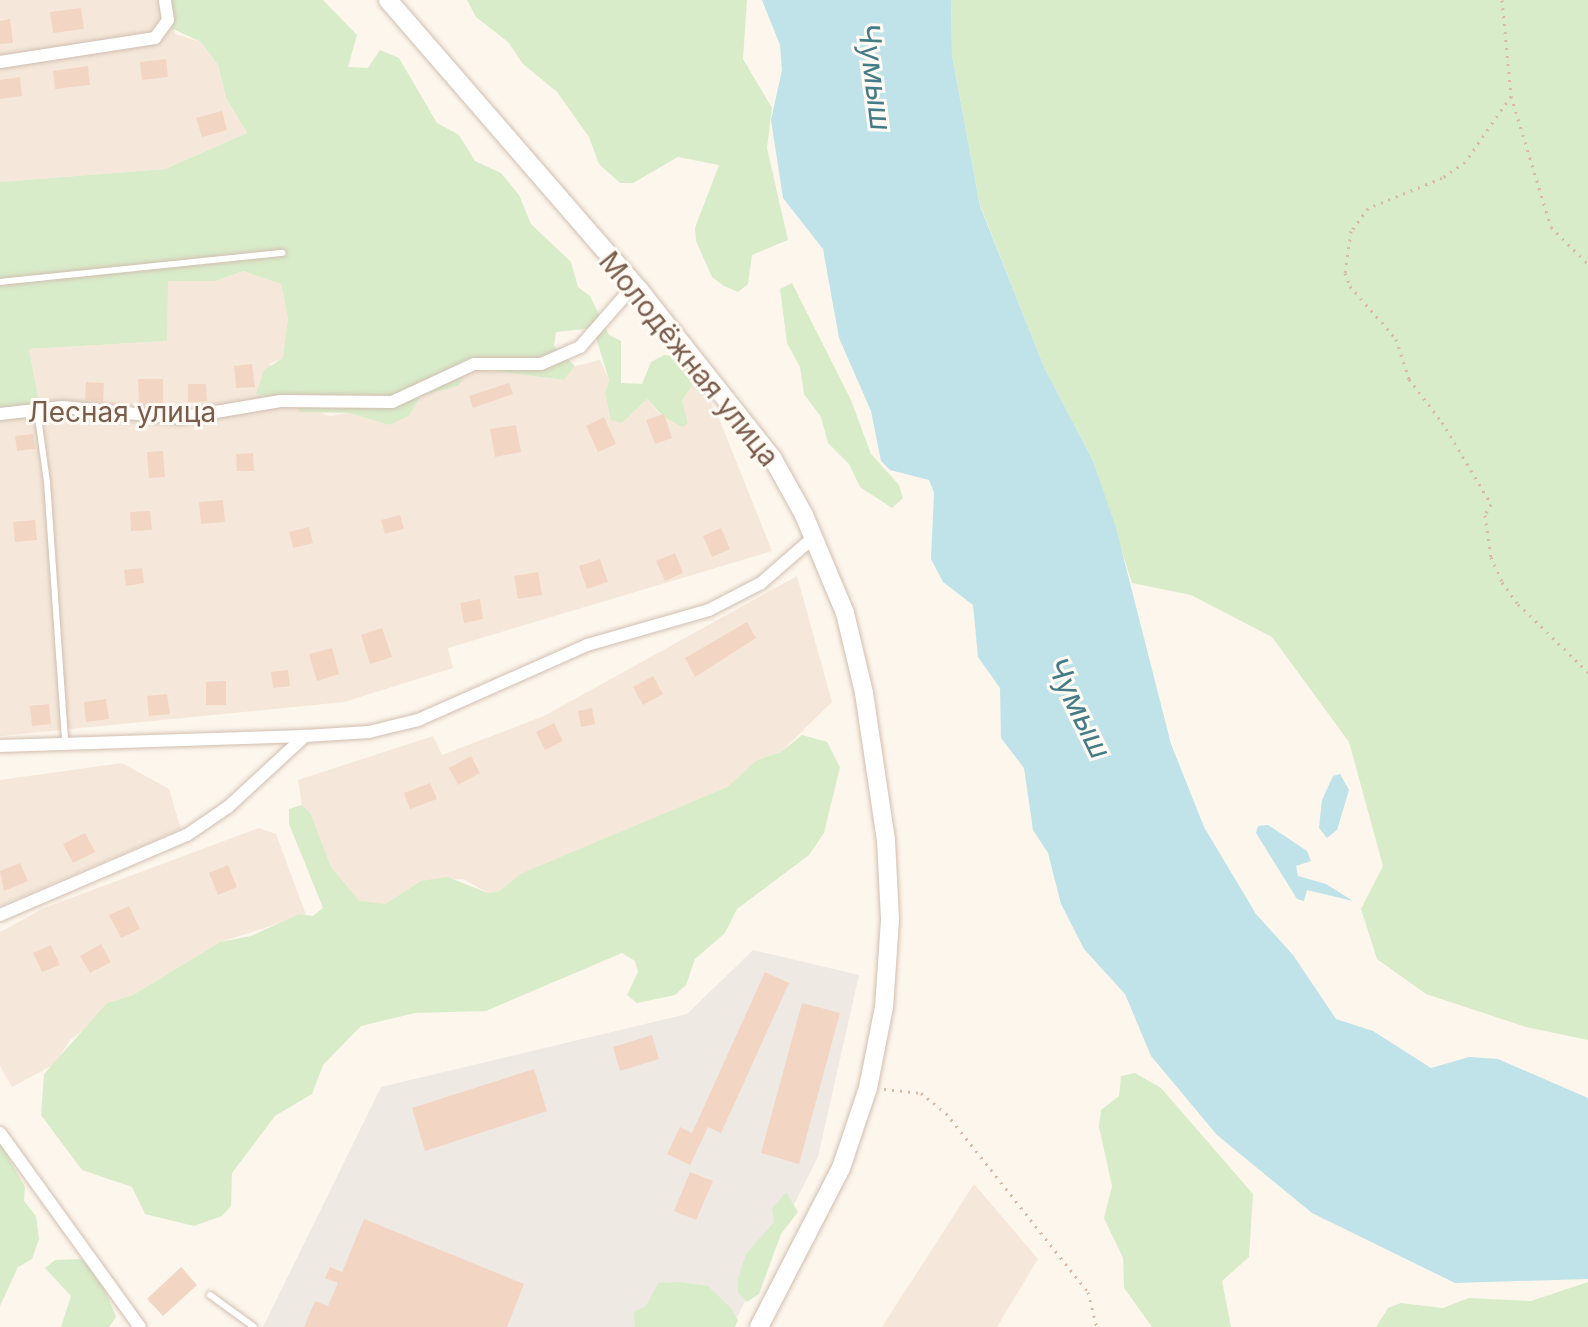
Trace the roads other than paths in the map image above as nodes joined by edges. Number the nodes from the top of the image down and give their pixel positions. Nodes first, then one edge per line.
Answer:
1 (165, 0) edge
2 (388, 0) edge
3 (0, 62) edge
4 (283, 253) dead end
5 (0, 282) edge
6 (634, 285) junction
7 (37, 410) junction
8 (0, 414) edge
9 (814, 537) junction
10 (305, 736) junction
11 (65, 741) junction
12 (0, 746) edge
13 (0, 915) edge
14 (0, 1133) edge
15 (210, 1295) dead end
16 (140, 1327) edge
17 (254, 1327) edge
18 (759, 1327) edge

1 - 3 street
2 - 6 street, Молодёжная улица
4 - 5 lane
6 - 7 street, Лесная улица
6 - 9 street, Молодёжная улица
7 - 8 street, Лесная улица
7 - 11 lane
9 - 10 street
9 - 18 street, Молодёжная улица
10 - 11 street
10 - 13 street
11 - 12 street
14 - 16 street
15 - 17 lane

